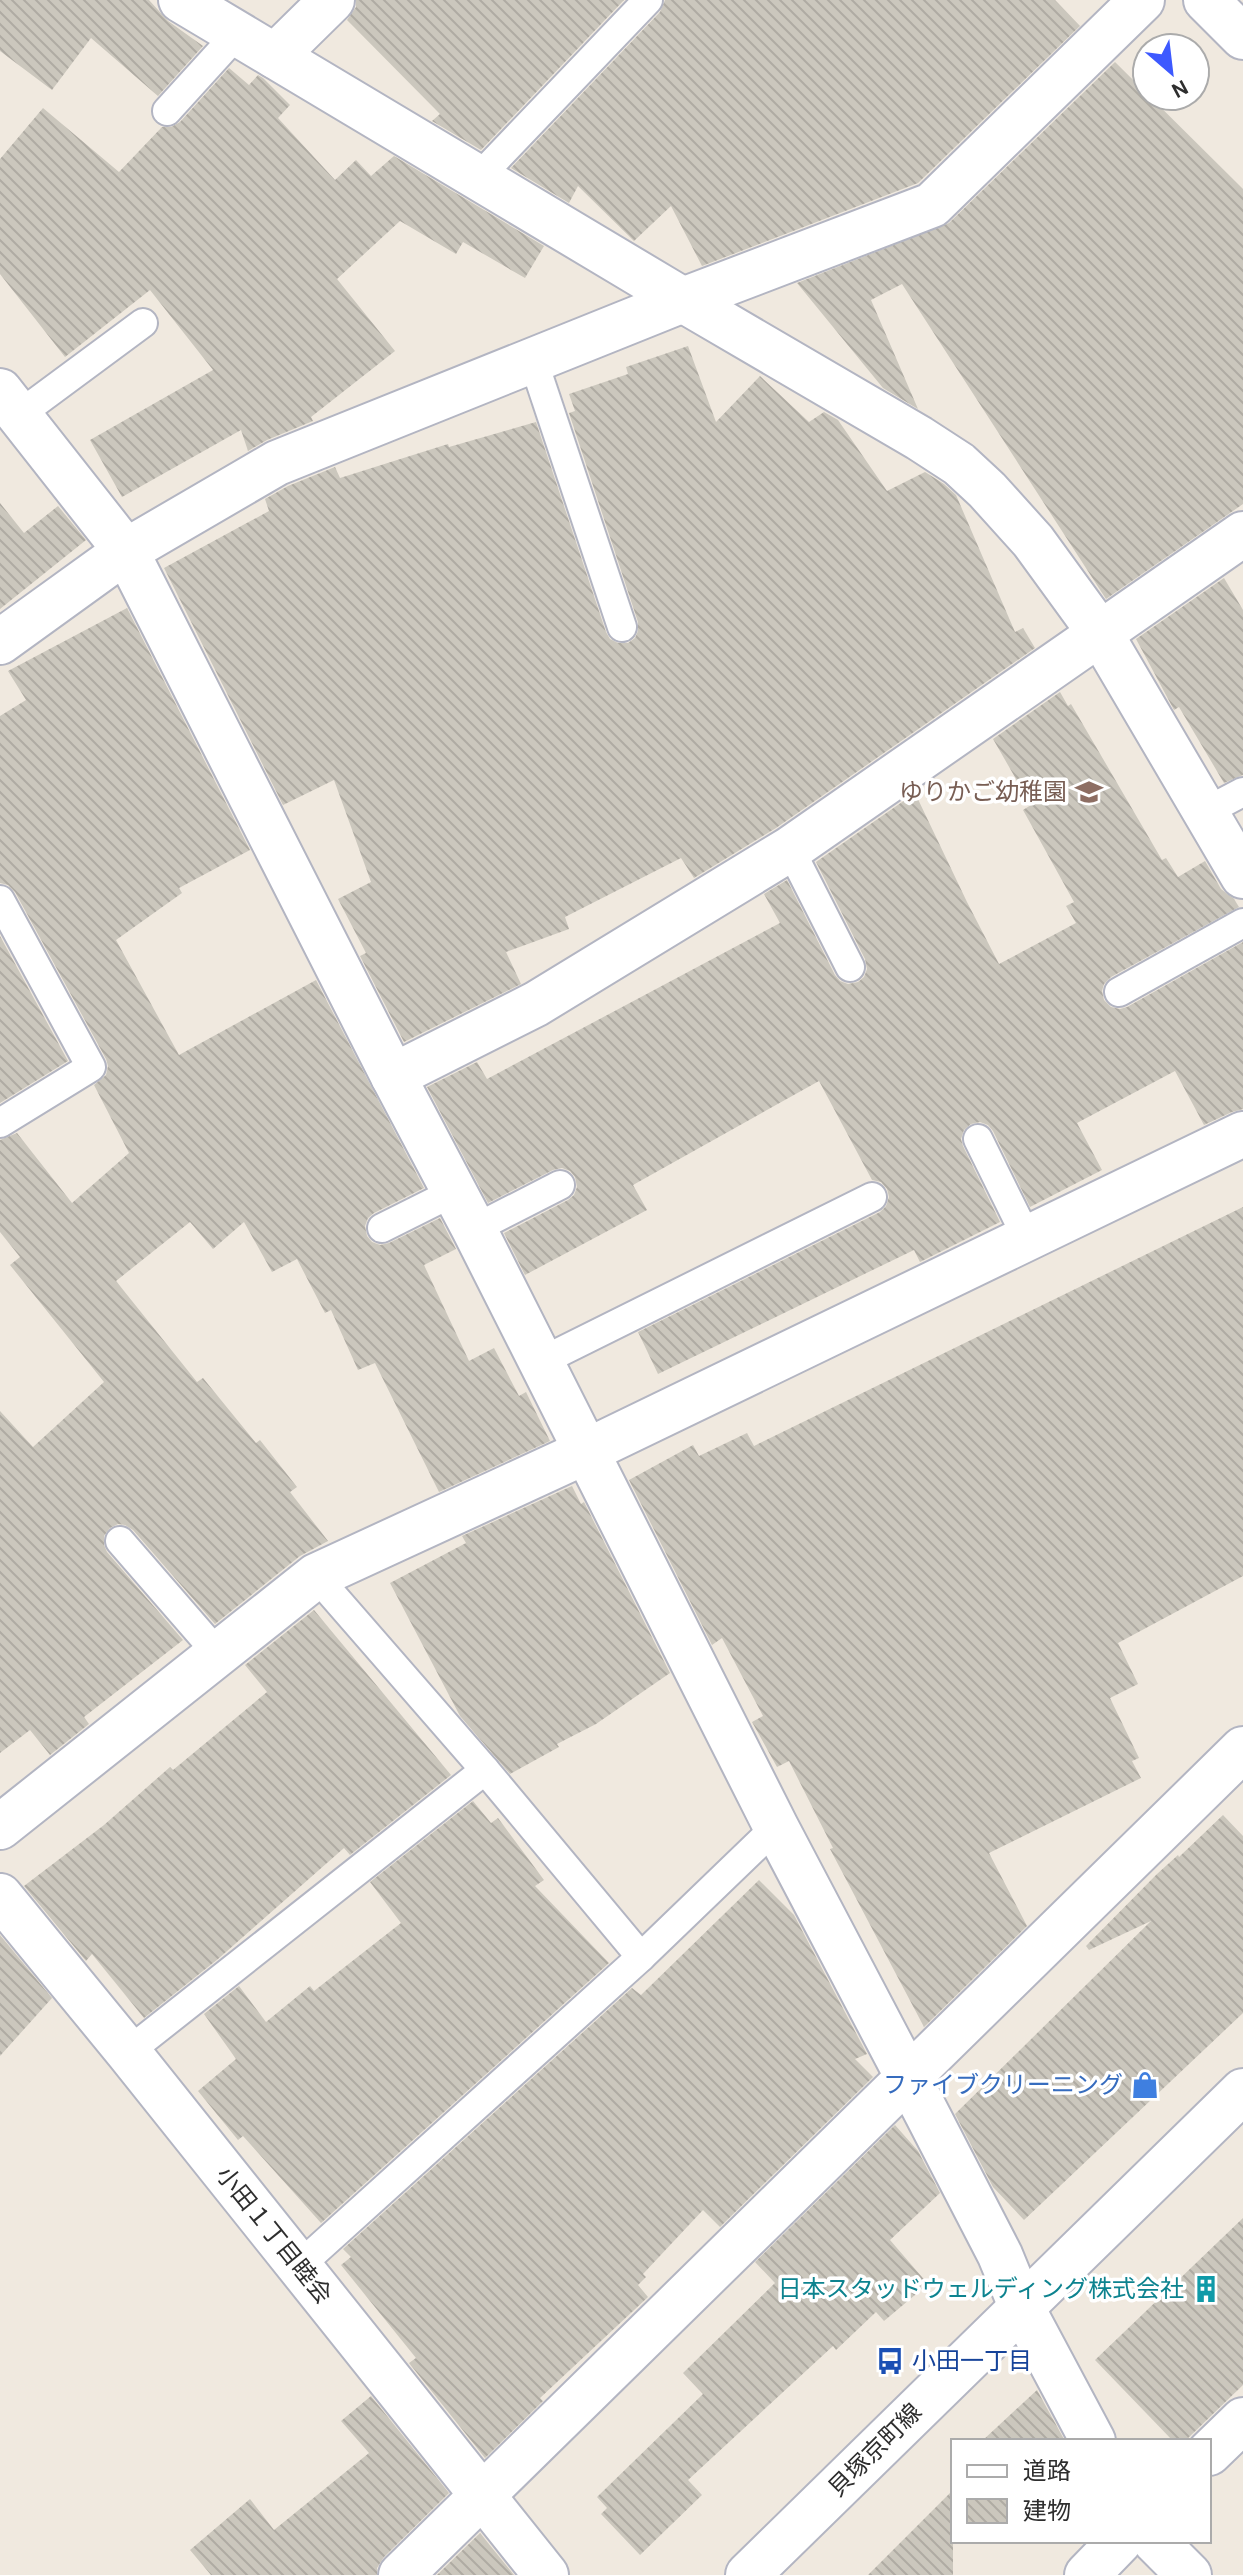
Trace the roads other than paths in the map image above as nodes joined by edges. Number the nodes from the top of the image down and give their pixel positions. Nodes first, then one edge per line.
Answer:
1 (181, 0) edge
2 (332, 0) edge
3 (648, 0) edge
4 (1142, 0) edge
5 (1206, 0) edge
6 (237, 34) junction
7 (1243, 37) edge
8 (275, 56) junction
9 (167, 111) dead end
10 (478, 178) junction
11 (683, 300) junction
12 (143, 323) dead end
13 (533, 360) junction
14 (10, 403) edge
15 (1243, 534) edge
16 (126, 551) junction
17 (622, 627) dead end
18 (1100, 633) junction
19 (0, 642) edge
20 (1243, 792) edge
21 (1205, 812) junction
22 (790, 849) junction
23 (1243, 876) edge
24 (0, 900) edge
25 (1243, 923) edge
26 (850, 967) dead end
27 (1119, 992) dead end
28 (393, 1076) junction
29 (0, 1123) edge
30 (1243, 1134) edge
31 (978, 1139) dead end
32 (560, 1185) dead end
33 (872, 1197) dead end
34 (464, 1210) junction
35 (382, 1228) dead end
36 (1027, 1238) junction
37 (540, 1362) junction
38 (585, 1452) junction
39 (120, 1541) dead end
40 (316, 1576) junction
41 (219, 1655) junction
42 (1243, 1749) edge
43 (485, 1770) junction
44 (0, 1827) edge
45 (776, 1827) junction
46 (0, 1896) edge
47 (641, 1957) junction
48 (128, 2052) junction
49 (908, 2079) junction
50 (1243, 2091) edge
51 (299, 2266) junction
52 (1021, 2306) junction
53 (1243, 2420) edge
54 (1092, 2439) edge
55 (1211, 2451) edge
56 (482, 2494) junction
57 (1118, 2543) edge
58 (1157, 2543) edge
59 (401, 2575) edge
60 (546, 2575) edge
61 (748, 2575) edge
62 (1087, 2575) edge
63 (1189, 2575) edge

1 - 6 street
2 - 8 street
3 - 10 lane
4 - 11 street
5 - 7 street
6 - 8 street
6 - 9 lane
8 - 10 street
10 - 11 street
11 - 13 street
11 - 18 street
12 - 14 lane
13 - 16 street
13 - 17 lane
14 - 16 street
15 - 18 street
16 - 19 street
16 - 28 street
18 - 21 street
18 - 22 street
20 - 21 lane
21 - 23 street
22 - 26 lane
22 - 28 street
24 - 29 lane
25 - 27 lane
28 - 34 street
30 - 36 street
31 - 36 lane
32 - 34 lane
33 - 37 lane
34 - 35 lane
34 - 37 street
36 - 38 street
37 - 38 street
38 - 40 street
38 - 45 street
39 - 41 lane
40 - 41 street
40 - 43 lane
41 - 44 street
42 - 49 street
43 - 47 lane
43 - 48 lane
45 - 47 lane
45 - 49 street
46 - 48 street, 小田１丁目睦会
47 - 51 lane
48 - 51 street, 小田１丁目睦会
49 - 52 street
49 - 56 street
50 - 52 street, 貝塚京町線
51 - 56 street, 小田１丁目睦会
52 - 54 street
52 - 61 street, 貝塚京町線
53 - 55 street
56 - 59 street
56 - 60 street, 小田１丁目睦会
57 - 62 street
58 - 63 street

